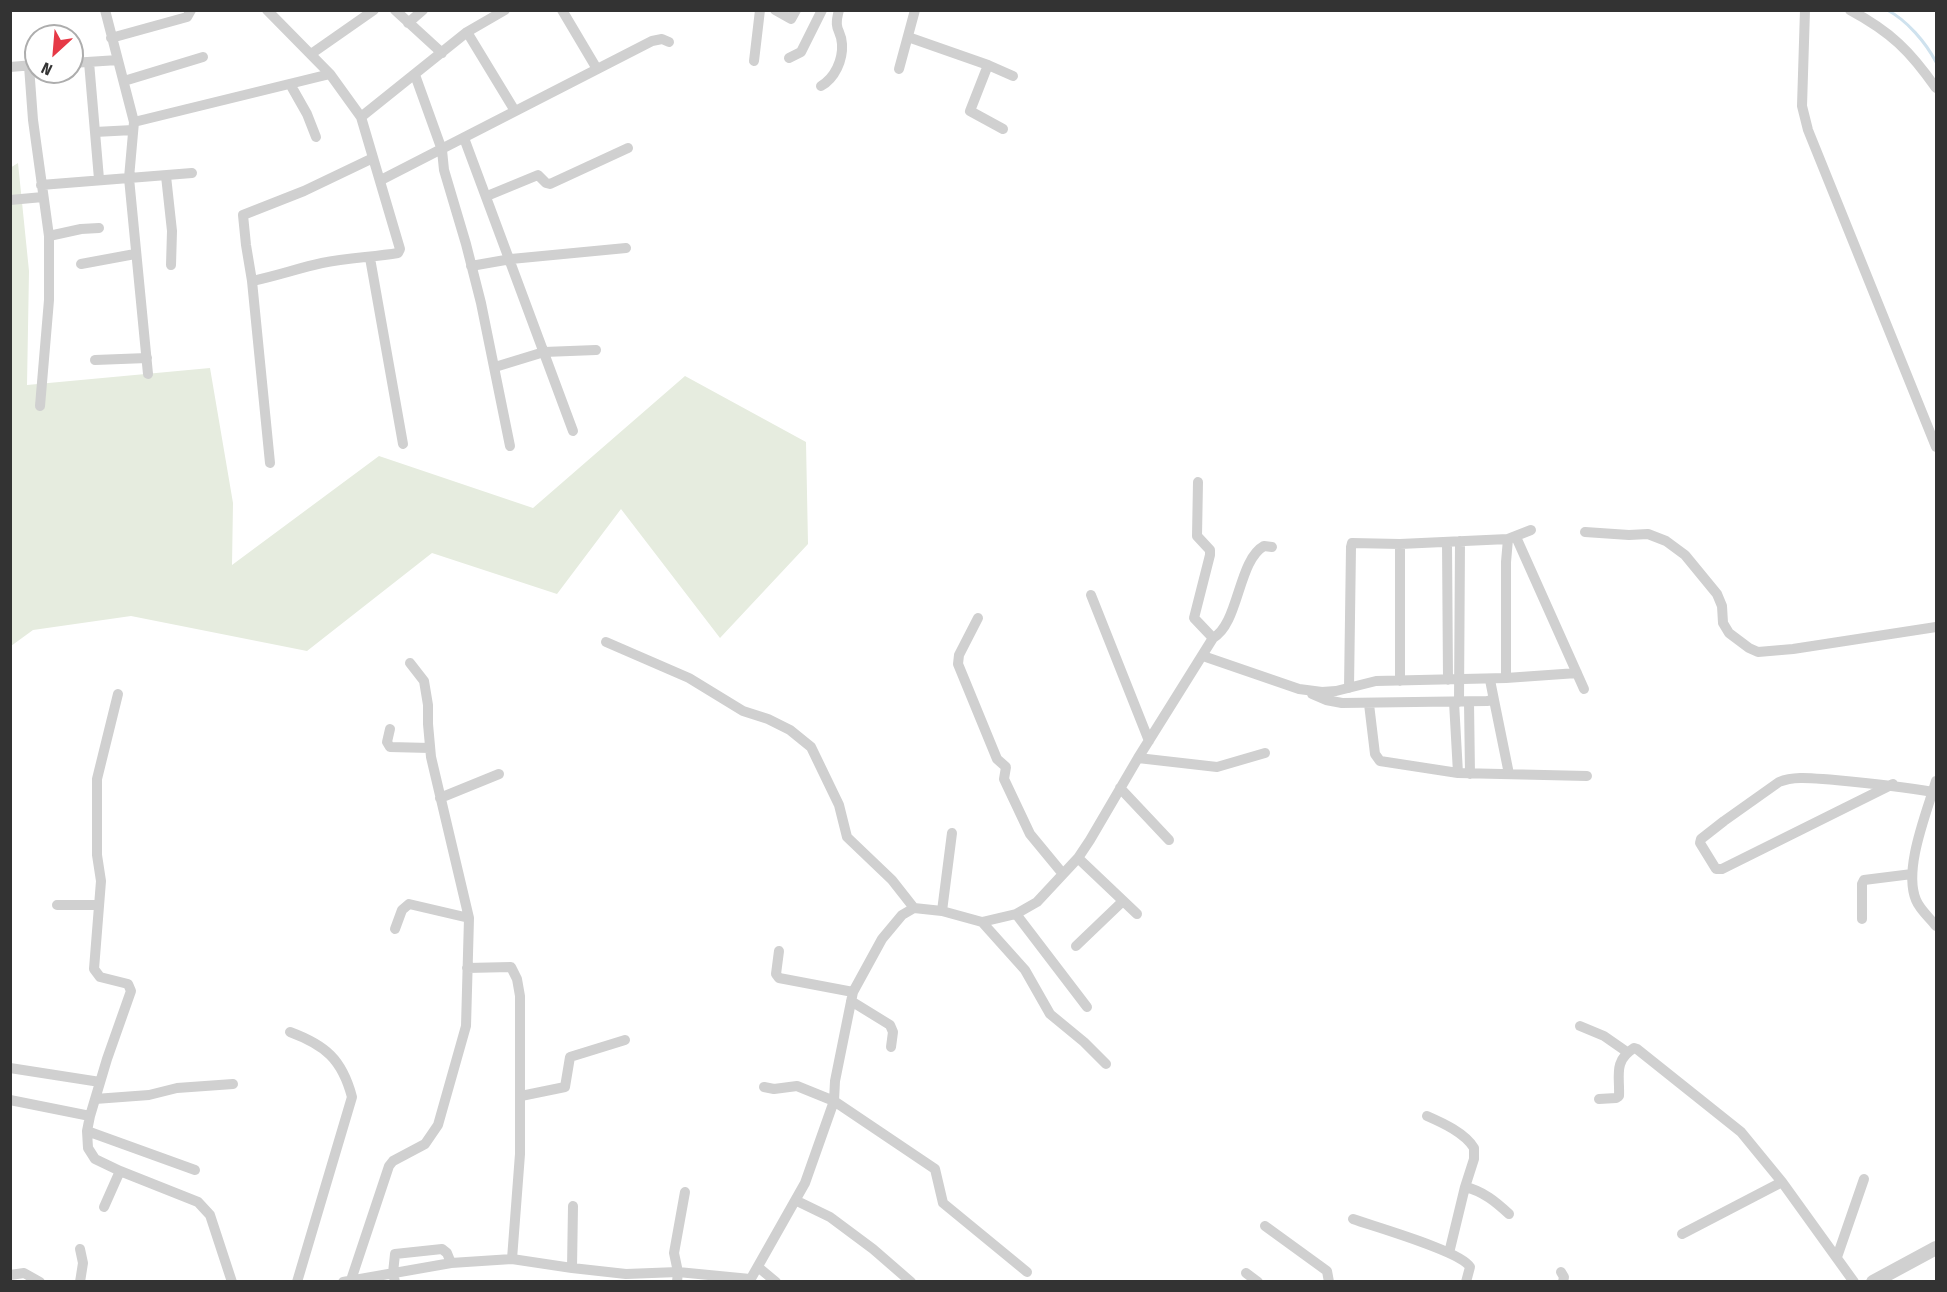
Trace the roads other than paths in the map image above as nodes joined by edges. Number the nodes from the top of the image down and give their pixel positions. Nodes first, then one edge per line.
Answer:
1 (105, 10) edge
2 (191, 10) edge
3 (374, 10) edge
4 (394, 10) edge
5 (423, 10) edge
6 (504, 10) edge
7 (562, 10) edge
8 (760, 10) edge
9 (775, 10) edge
10 (796, 10) edge
11 (822, 10) edge
12 (915, 10) edge
13 (1805, 10) edge
14 (1850, 10) edge
15 (838, 11) edge
16 (275, 13) edge
17 (408, 23) junction
18 (467, 32) junction
19 (908, 37) junction
20 (111, 39) junction
21 (669, 42) dead end
22 (442, 53) junction
23 (311, 54) junction
24 (202, 57) dead end
25 (789, 58) dead end
26 (118, 60) junction
27 (754, 61) dead end
28 (84, 62) edge
29 (89, 62) junction
30 (988, 65) junction
31 (597, 69) junction
32 (899, 69) dead end
33 (330, 74) junction
34 (415, 75) junction
35 (1013, 76) dead end
36 (124, 81) junction
37 (34, 84) edge
38 (290, 84) junction
39 (821, 86) dead end
40 (1936, 88) edge
41 (515, 111) junction
42 (361, 117) junction
43 (133, 126) junction
44 (1003, 129) dead end
45 (95, 132) junction
46 (316, 137) dead end
47 (464, 138) junction
48 (628, 148) dead end
49 (442, 150) junction
50 (373, 158) junction
51 (192, 173) dead end
52 (166, 176) junction
53 (129, 178) junction
54 (99, 179) junction
55 (381, 180) junction
56 (41, 185) junction
57 (43, 196) junction
58 (487, 196) junction
59 (10, 200) edge
60 (99, 228) dead end
61 (49, 236) junction
62 (626, 248) dead end
63 (135, 254) junction
64 (370, 258) junction
65 (511, 259) junction
66 (81, 264) dead end
67 (171, 266) dead end
68 (471, 266) junction
69 (252, 281) junction
70 (596, 350) dead end
71 (544, 352) junction
72 (147, 358) junction
73 (95, 360) dead end
74 (495, 367) junction
75 (148, 374) dead end
76 (40, 406) dead end
77 (573, 431) dead end
78 (403, 444) dead end
79 (510, 446) dead end
80 (1936, 447) edge
81 (270, 463) dead end
82 (1198, 482) dead end
83 (1531, 530) dead end
84 (1585, 532) dead end
85 (1512, 538) junction
86 (1460, 541) junction
87 (1447, 542) junction
88 (1400, 544) junction
89 (1272, 547) dead end
90 (1091, 595) dead end
91 (978, 618) dead end
92 (1936, 627) edge
93 (1213, 638) junction
94 (606, 642) dead end
95 (1203, 656) junction
96 (410, 663) dead end
97 (1577, 674) junction
98 (1506, 678) junction
99 (1453, 680) junction
100 (1490, 680) junction
101 (1394, 681) junction
102 (1349, 687) junction
103 (1584, 689) dead end
104 (1308, 691) junction
105 (118, 694) dead end
106 (1494, 700) junction
107 (1392, 702) junction
108 (1461, 702) junction
109 (1369, 704) junction
110 (390, 729) dead end
111 (1149, 741) junction
112 (430, 748) junction
113 (1265, 753) dead end
114 (1138, 758) junction
115 (1458, 773) junction
116 (500, 774) dead end
117 (1470, 774) junction
118 (1509, 774) junction
119 (1587, 776) dead end
120 (1936, 781) edge
121 (1893, 784) junction
122 (1120, 788) junction
123 (1933, 792) junction
124 (440, 798) junction
125 (952, 833) dead end
126 (1169, 840) dead end
127 (1078, 858) junction
128 (1063, 874) junction
129 (1912, 874) junction
130 (1123, 901) junction
131 (57, 905) dead end
132 (99, 905) junction
133 (914, 908) junction
134 (942, 911) junction
135 (1016, 914) junction
136 (1137, 914) dead end
137 (469, 918) junction
138 (1862, 919) dead end
139 (982, 922) junction
140 (1936, 926) edge
141 (395, 928) dead end
142 (1076, 946) dead end
143 (779, 951) dead end
144 (467, 968) junction
145 (852, 996) junction
146 (1087, 1008) dead end
147 (1580, 1026) dead end
148 (290, 1032) dead end
149 (625, 1040) dead end
150 (891, 1047) dead end
151 (1627, 1053) junction
152 (1106, 1064) dead end
153 (10, 1068) edge
154 (100, 1082) junction
155 (233, 1084) dead end
156 (764, 1087) dead end
157 (521, 1096) junction
158 (95, 1099) junction
159 (1599, 1099) dead end
160 (10, 1100) edge
161 (834, 1101) junction
162 (90, 1116) junction
163 (1427, 1116) dead end
164 (87, 1131) junction
165 (195, 1170) dead end
166 (120, 1171) junction
167 (1864, 1179) dead end
168 (1782, 1182) junction
169 (1465, 1187) junction
170 (685, 1192) dead end
171 (797, 1201) junction
172 (573, 1206) dead end
173 (104, 1207) dead end
174 (1509, 1214) dead end
175 (1353, 1219) dead end
176 (1265, 1226) dead end
177 (1682, 1234) dead end
178 (80, 1249) dead end
179 (1936, 1249) edge
180 (1449, 1252) junction
181 (1837, 1257) junction
182 (512, 1259) junction
183 (451, 1263) junction
184 (758, 1267) junction
185 (572, 1268) junction
186 (1027, 1272) dead end
187 (1246, 1273) dead end
188 (10, 1275) edge
189 (394, 1277) edge
190 (677, 1277) edge
191 (750, 1280) edge
192 (40, 1281) edge
193 (80, 1281) edge
194 (232, 1281) edge
195 (297, 1281) edge
196 (347, 1281) edge
197 (776, 1281) edge
198 (911, 1281) edge
199 (1258, 1281) edge
200 (1329, 1281) edge
201 (1466, 1281) edge
202 (1854, 1281) edge
203 (1873, 1281) edge

1 - 20 street
2 - 20 street
3 - 23 street
4 - 17 street
5 - 17 street
6 - 18 street
7 - 31 street
8 - 27 street
9 - 10 street
11 - 25 street
12 - 19 street
13 - 80 street
14 - 40 street
15 - 39 street
16 - 23 street
17 - 22 street
18 - 22 street
18 - 41 street
19 - 30 street
19 - 32 street
20 - 26 street
21 - 31 street
22 - 34 street
23 - 33 street
24 - 36 street
26 - 29 street
26 - 36 street
28 - 29 street
29 - 45 street
30 - 35 street
30 - 44 street
31 - 41 street
33 - 38 street
33 - 42 street
34 - 42 street
34 - 49 street
36 - 43 street
37 - 56 street
38 - 43 street
38 - 46 street
41 - 47 street
42 - 50 street
43 - 45 street
43 - 53 street
45 - 54 street
47 - 49 street
47 - 58 street
48 - 58 street
49 - 55 street
49 - 68 street
50 - 55 street
50 - 69 street
51 - 52 street
52 - 53 street
52 - 67 street
53 - 54 street
53 - 63 street
54 - 56 street
55 - 64 street
56 - 57 street
57 - 59 street
57 - 61 street
58 - 65 street
60 - 61 street
61 - 76 street
62 - 65 street
63 - 66 street
63 - 72 street
64 - 69 street
64 - 78 street
65 - 68 street
65 - 71 street
68 - 74 street
69 - 81 street
70 - 71 street
71 - 74 street
71 - 77 street
72 - 73 street
72 - 75 street
74 - 79 street
82 - 93 street
83 - 85 street
84 - 92 street
85 - 86 street
85 - 97 street
85 - 98 street
86 - 87 street
86 - 99 street
87 - 88 street
87 - 99 street
88 - 101 street
88 - 102 street
89 - 93 street
90 - 111 street
91 - 128 street
93 - 95 street
94 - 133 street
95 - 104 street
95 - 111 street
96 - 112 street
97 - 98 street
97 - 103 street
98 - 100 street
99 - 100 street
99 - 101 street
99 - 108 street
100 - 106 street
101 - 102 street
101 - 107 street
102 - 104 street
104 - 109 street
105 - 132 street
106 - 108 street
106 - 118 street
107 - 108 street
107 - 109 street
108 - 115 street
108 - 117 street
109 - 115 street
110 - 112 street
111 - 114 street
112 - 124 street
113 - 114 street
114 - 122 street
115 - 117 street
116 - 124 street
117 - 118 street
118 - 119 street
120 - 123 street
121 - 121 street
121 - 123 street
122 - 126 street
122 - 127 street
123 - 129 street
124 - 137 street
125 - 134 street
127 - 128 street
127 - 130 street
128 - 135 street
129 - 138 street
129 - 140 street
130 - 136 street
130 - 142 street
131 - 132 street
132 - 154 street
133 - 134 street
133 - 145 street
134 - 139 street
135 - 139 street
135 - 146 street
137 - 141 street
137 - 144 street
139 - 152 street
143 - 145 street
144 - 157 street
144 - 196 street
145 - 150 street
145 - 161 street
147 - 151 street
148 - 195 street
149 - 157 street
151 - 159 street
151 - 168 street
153 - 154 street
154 - 158 street
155 - 158 street
156 - 161 street
157 - 182 street
158 - 162 street
160 - 162 street
161 - 171 street
161 - 186 street
162 - 164 street
163 - 169 street
164 - 165 street
164 - 166 street
166 - 173 street
166 - 194 street
167 - 181 street
168 - 177 street
168 - 181 street
169 - 174 street
169 - 180 street
170 - 190 street
171 - 184 street
171 - 198 street
172 - 185 street
175 - 180 street
176 - 200 street
178 - 193 street
179 - 203 street
180 - 201 street
181 - 202 street
182 - 183 street
182 - 185 street
183 - 189 street
183 - 189 street
184 - 191 street
184 - 197 street
185 - 190 street
187 - 199 street
188 - 192 street
189 - 196 street
190 - 191 street

